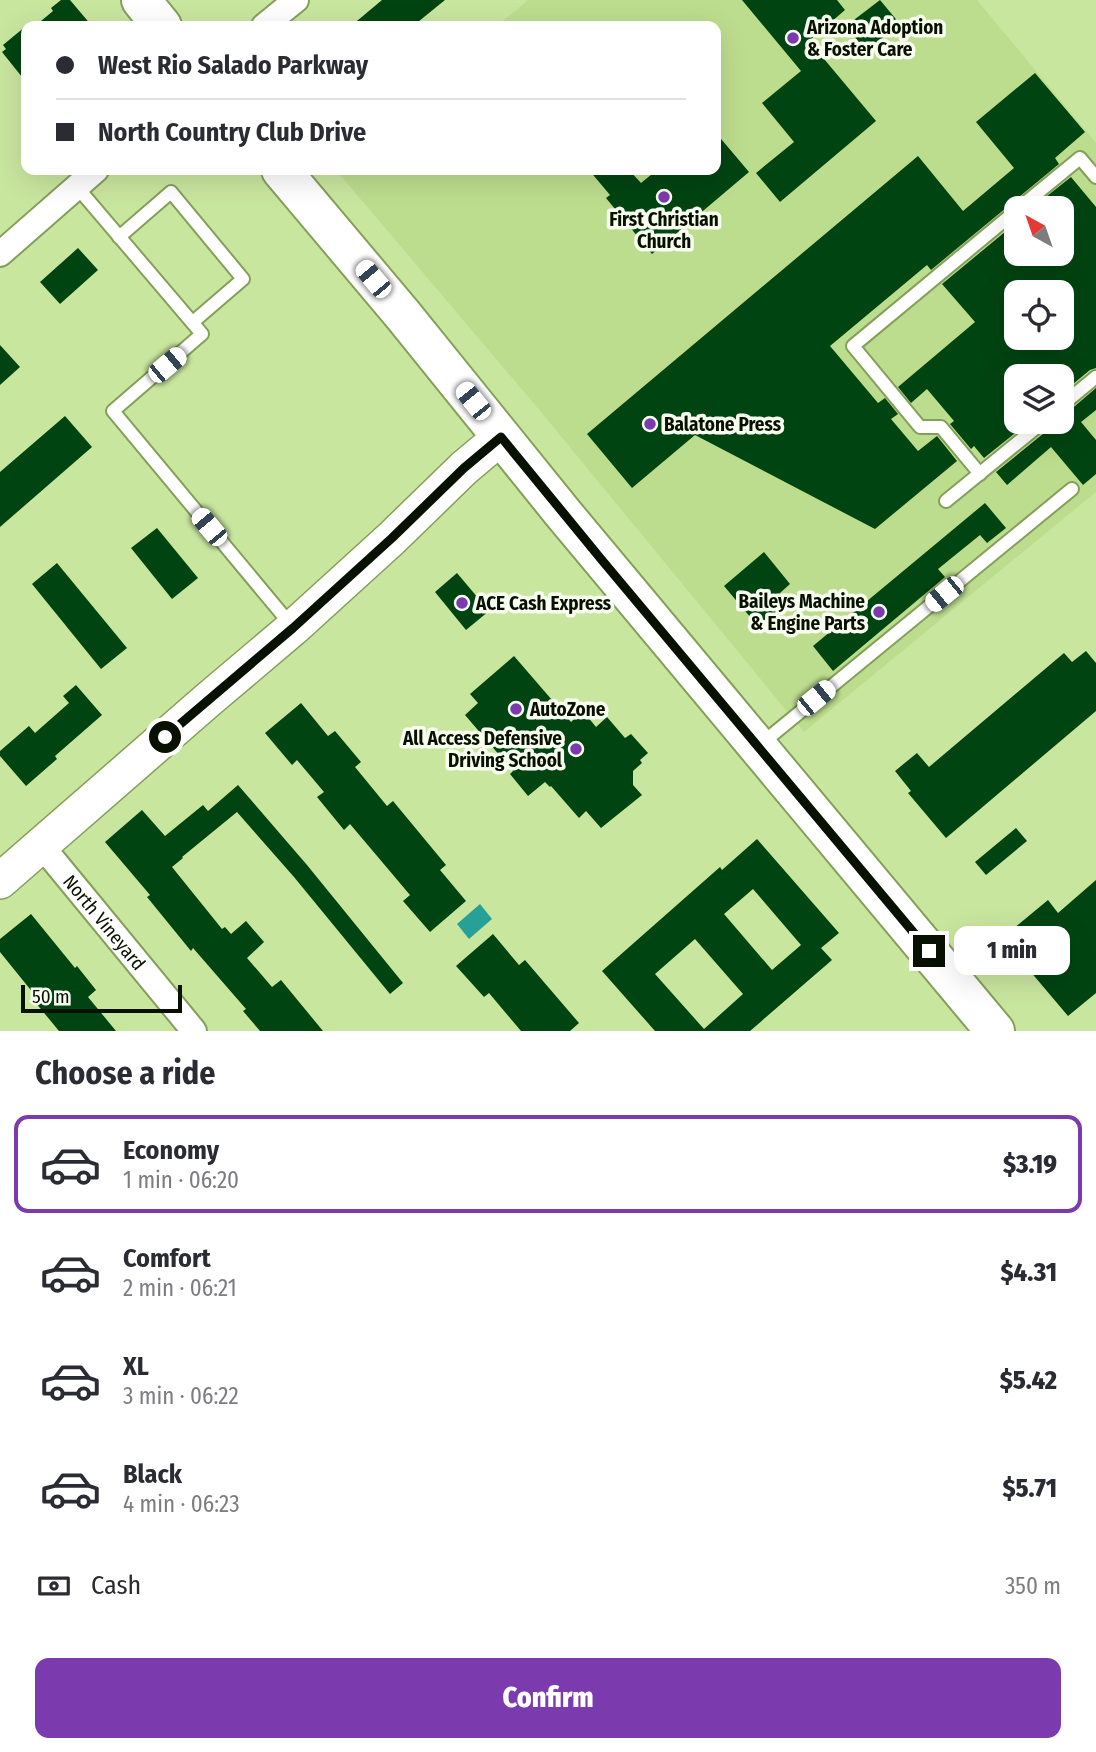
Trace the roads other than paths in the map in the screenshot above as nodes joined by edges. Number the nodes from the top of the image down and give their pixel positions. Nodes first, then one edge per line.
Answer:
1 (141, 0) edge
2 (296, 0) edge
3 (158, 21) edge
4 (270, 21) edge
5 (90, 175) edge
6 (285, 175) edge
7 (1096, 177) edge
8 (77, 187) junction
9 (1034, 196) edge
10 (1004, 221) edge
11 (119, 237) junction
12 (0, 254) edge
13 (193, 322) junction
14 (1096, 377) edge
15 (1074, 395) edge
16 (1028, 434) edge
17 (501, 437) junction
18 (980, 474) junction
19 (1072, 489) dead end
20 (946, 501) dead end
21 (293, 628) junction
22 (758, 746) junction
23 (41, 845) junction
24 (0, 881) edge
25 (194, 1031) edge
26 (995, 1031) edge

1 - 3 main road
2 - 4 street
5 - 8 street
6 - 17 main road
7 - 9 lane
8 - 11 lane
8 - 12 street
10 - 18 lane
11 - 13 lane
11 - 13 lane
13 - 21 lane
14 - 15 lane
16 - 18 lane
17 - 21 main road
17 - 22 main road
18 - 20 lane
19 - 22 lane
21 - 23 main road
22 - 26 main road
23 - 24 main road
23 - 25 street, North Vineyard

